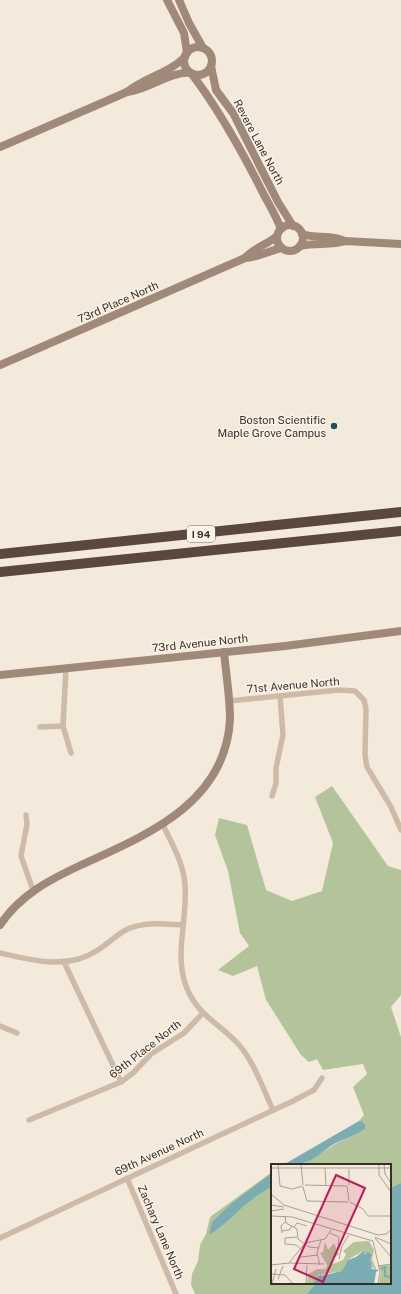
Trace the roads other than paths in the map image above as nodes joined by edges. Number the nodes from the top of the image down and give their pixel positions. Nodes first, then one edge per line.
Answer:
1 (167, 0) edge
2 (179, 0) edge
3 (203, 48) junction
4 (186, 55) junction
5 (211, 66) junction
6 (191, 73) junction
7 (127, 92) junction
8 (0, 147) edge
9 (293, 226) junction
10 (279, 232) junction
11 (302, 234) junction
12 (345, 241) junction
13 (401, 244) edge
14 (300, 246) junction
15 (281, 248) junction
16 (244, 258) junction
17 (0, 365) edge
18 (401, 512) edge
19 (401, 531) edge
20 (0, 554) edge
21 (0, 572) edge
22 (401, 631) edge
23 (224, 652) junction
24 (66, 668) junction
25 (0, 675) edge
26 (280, 696) junction
27 (229, 701) junction
28 (63, 726) junction
29 (40, 727) dead end
30 (71, 753) dead end
31 (272, 796) dead end
32 (26, 815) dead end
33 (163, 825) junction
34 (401, 830) edge
35 (33, 890) junction
36 (0, 925) edge
37 (183, 925) junction
38 (0, 953) edge
39 (64, 962) junction
40 (202, 1014) junction
41 (0, 1026) edge
42 (17, 1033) dead end
43 (322, 1078) dead end
44 (121, 1082) junction
45 (273, 1110) junction
46 (28, 1120) dead end
47 (127, 1178) junction
48 (0, 1238) edge
49 (176, 1294) edge

1 - 4 street
2 - 3 street
3 - 4 street
3 - 5 street
4 - 6 street
4 - 7 street
5 - 6 street
5 - 9 street, Revere Lane North
6 - 7 street
6 - 10 street, Revere Lane North
7 - 8 street
9 - 10 street
9 - 11 street
10 - 15 street
10 - 16 street, 73rd Place North
11 - 12 street
11 - 14 street
12 - 13 street
12 - 14 street
14 - 15 street
15 - 16 street, 73rd Place North
16 - 17 street, 73rd Place North
18 - 20 highway, I 94
19 - 21 highway, I 94
22 - 23 street, 73rd Avenue North
23 - 24 street, 73rd Avenue North
23 - 27 street
24 - 25 street, 73rd Avenue North
24 - 28 street
26 - 27 street, 71st Avenue North
26 - 31 street
26 - 34 street, 71st Avenue North
27 - 33 street
28 - 29 street
28 - 30 street
32 - 35 street
33 - 35 street
33 - 37 street
35 - 36 street
37 - 39 street
37 - 40 street
38 - 39 street
39 - 44 street
40 - 44 street, 69th Place North
40 - 45 street
41 - 42 street
43 - 45 street, 69th Avenue North
44 - 46 street, 69th Place North
45 - 47 street, 69th Avenue North
47 - 48 street, 69th Avenue North
47 - 49 street, Zachary Lane North

